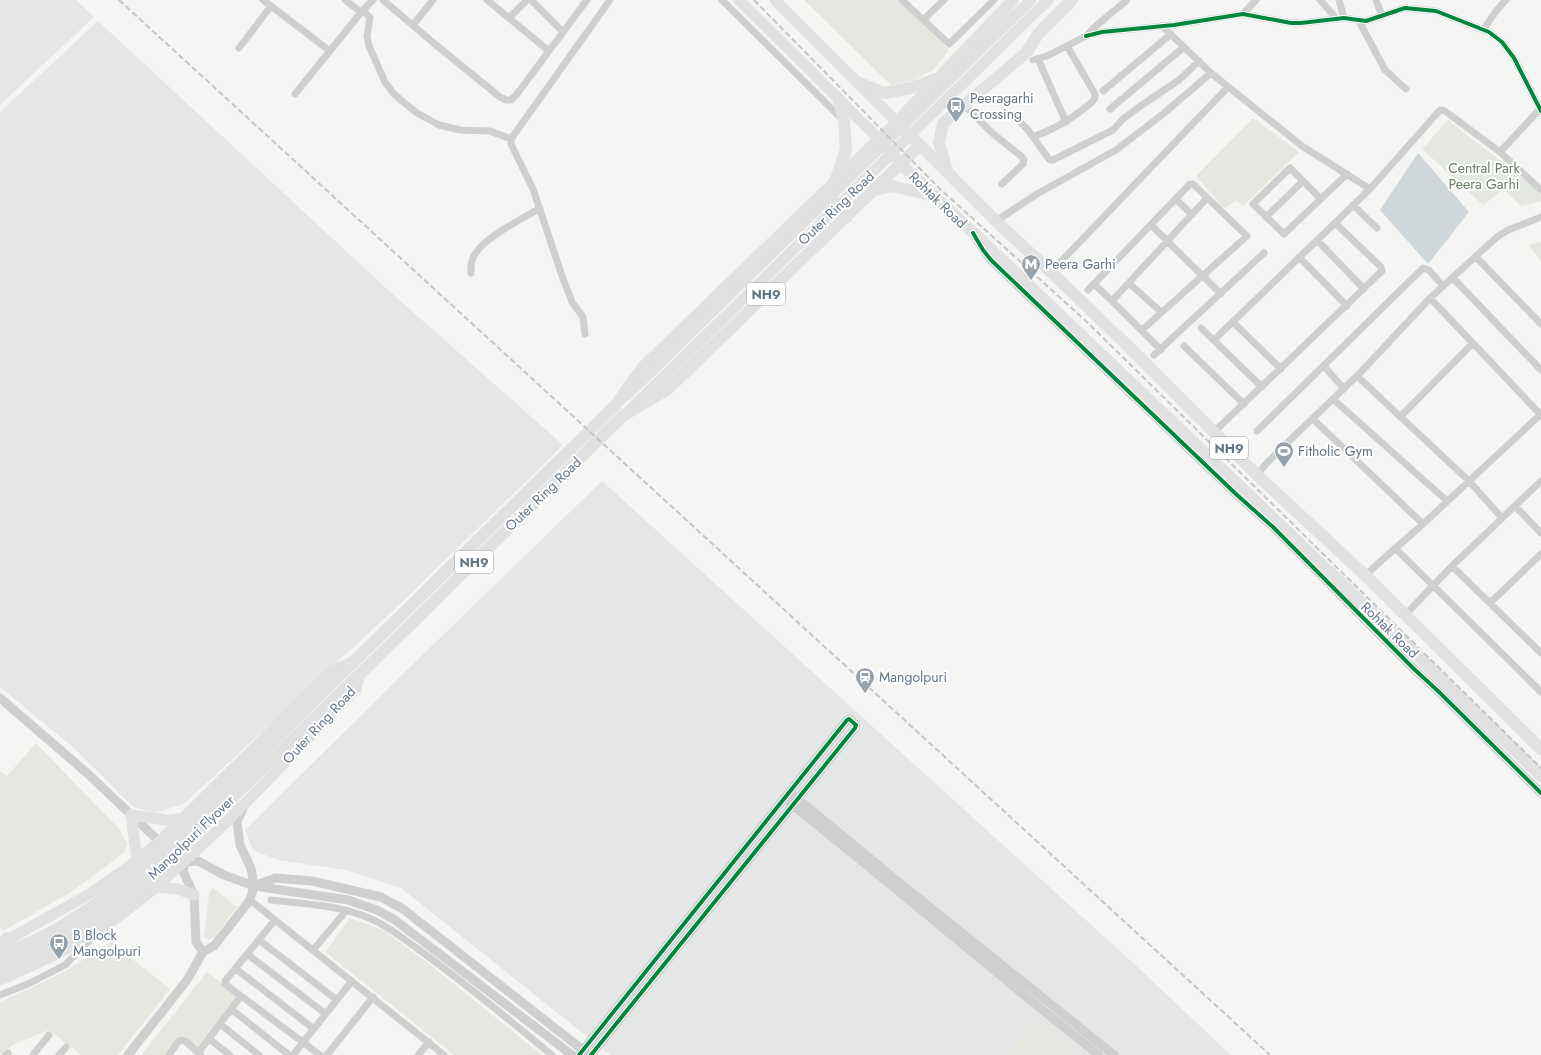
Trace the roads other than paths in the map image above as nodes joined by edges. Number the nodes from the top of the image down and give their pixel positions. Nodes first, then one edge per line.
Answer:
1 (263, 0) edge
2 (345, 0) edge
3 (373, 0) edge
4 (384, 0) edge
5 (433, 0) edge
6 (487, 0) edge
7 (526, 0) edge
8 (530, 0) edge
9 (587, 0) edge
10 (610, 0) edge
11 (722, 0) edge
12 (739, 0) edge
13 (775, 0) edge
14 (902, 0) edge
15 (914, 0) edge
16 (944, 0) edge
17 (994, 0) edge
18 (1013, 0) edge
19 (1048, 0) edge
20 (1072, 0) edge
21 (1127, 0) edge
22 (1256, 0) edge
23 (1320, 0) edge
24 (1339, 0) edge
25 (1376, 0) edge
26 (1401, 0) edge
27 (1506, 0) edge
28 (1027, 4) edge
29 (271, 6) junction
30 (908, 6) junction
31 (1405, 8) junction
32 (362, 11) junction
33 (750, 12) junction
34 (1243, 14) junction
35 (1382, 16) junction
36 (509, 18) junction
37 (1336, 18) junction
38 (1344, 18) junction
39 (742, 20) junction
40 (923, 20) junction
41 (1359, 21) junction
42 (413, 25) junction
43 (1162, 26) junction
44 (1483, 30) junction
45 (563, 32) junction
46 (1171, 34) junction
47 (1086, 36) junction
48 (1067, 46) junction
49 (1184, 47) junction
50 (239, 48) dead end
51 (330, 51) junction
52 (549, 51) junction
53 (1199, 61) junction
54 (1211, 73) junction
55 (939, 77) junction
56 (857, 82) junction
57 (1228, 87) junction
58 (1406, 89) dead end
59 (1103, 91) dead end
60 (295, 94) dead end
61 (838, 98) junction
62 (964, 105) junction
63 (1110, 109) dead end
64 (1540, 109) edge
65 (1014, 116) dead end
66 (844, 121) junction
67 (897, 122) junction
68 (1066, 122) junction
69 (1034, 138) junction
70 (511, 139) junction
71 (879, 139) junction
72 (920, 145) junction
73 (1500, 152) junction
74 (901, 164) junction
75 (948, 174) junction
76 (1347, 174) junction
77 (1303, 181) junction
78 (834, 182) junction
79 (1002, 184) dead end
80 (1370, 189) junction
81 (873, 190) junction
82 (1541, 190) edge
83 (824, 193) junction
84 (936, 196) junction
85 (1207, 198) junction
86 (1321, 198) junction
87 (1176, 199) junction
88 (1353, 205) junction
89 (540, 208) junction
90 (1192, 215) junction
91 (847, 217) junction
92 (1266, 217) junction
93 (1541, 217) edge
94 (996, 221) junction
95 (1335, 223) junction
96 (1151, 225) junction
97 (1377, 228) dead end
98 (973, 233) junction
99 (1317, 240) junction
100 (1167, 242) junction
101 (1264, 253) dead end
102 (1476, 256) junction
103 (1299, 257) junction
104 (471, 272) dead end
105 (1051, 272) junction
106 (759, 275) junction
107 (1202, 276) junction
108 (1453, 278) junction
109 (1129, 283) junction
110 (1094, 284) junction
111 (1443, 286) junction
112 (1364, 289) junction
113 (1088, 290) dead end
114 (1221, 294) junction
115 (1430, 298) junction
116 (1112, 301) junction
117 (1347, 306) junction
118 (1161, 312) junction
119 (1233, 322) junction
120 (1541, 324) edge
121 (1201, 328) dead end
122 (1142, 330) junction
123 (585, 334) dead end
124 (1214, 340) junction
125 (1473, 343) junction
126 (1184, 346) dead end
127 (1161, 350) junction
128 (1154, 355) dead end
129 (1324, 366) junction
130 (1281, 369) junction
131 (1541, 370) edge
132 (1357, 376) junction
133 (1262, 387) junction
134 (1344, 389) junction
135 (1333, 399) junction
136 (1244, 404) junction
137 (620, 411) junction
138 (1541, 415) edge
139 (1400, 417) junction
140 (1312, 419) junction
141 (1257, 431) dead end
142 (1214, 432) junction
143 (1256, 476) junction
144 (1470, 481) junction
145 (1541, 481) edge
146 (1447, 501) junction
147 (1515, 506) junction
148 (1502, 518) junction
149 (1423, 524) junction
150 (1541, 534) edge
151 (1395, 548) junction
152 (1539, 560) edge
153 (1452, 566) junction
154 (1366, 576) junction
155 (1433, 586) junction
156 (1490, 603) junction
157 (1409, 611) junction
158 (1393, 632) junction
159 (1391, 645) junction
160 (1541, 653) edge
161 (354, 661) junction
162 (360, 675) junction
163 (1541, 692) edge
164 (0, 698) edge
165 (1541, 749) edge
166 (1541, 776) edge
167 (212, 789) junction
168 (1541, 793) edge
169 (791, 799) junction
170 (245, 803) junction
171 (131, 815) junction
172 (183, 818) junction
173 (159, 842) junction
174 (137, 860) junction
175 (185, 862) junction
176 (254, 886) junction
177 (156, 887) junction
178 (194, 896) junction
179 (250, 900) junction
180 (271, 900) dead end
181 (346, 911) junction
182 (275, 920) junction
183 (106, 925) junction
184 (12, 937) junction
185 (0, 939) edge
186 (259, 940) junction
187 (0, 944) edge
188 (313, 950) junction
189 (203, 952) junction
190 (247, 954) junction
191 (0, 957) edge
192 (0, 968) edge
193 (236, 969) junction
194 (0, 980) edge
195 (352, 981) junction
196 (0, 995) edge
197 (241, 996) junction
198 (372, 997) junction
199 (337, 1000) junction
200 (231, 1009) junction
201 (326, 1014) junction
202 (220, 1024) junction
203 (314, 1028) junction
204 (49, 1035) dead end
205 (209, 1038) junction
206 (429, 1042) junction
207 (303, 1043) junction
208 (66, 1047) dead end
209 (200, 1054) edge
210 (586, 1054) edge
211 (33, 1055) edge
212 (59, 1055) edge
213 (128, 1055) edge
214 (169, 1055) edge
215 (230, 1055) edge
216 (259, 1055) edge
217 (289, 1055) edge
218 (293, 1055) edge
219 (320, 1055) edge
220 (327, 1055) edge
221 (418, 1055) edge
222 (444, 1055) edge
223 (552, 1055) edge
224 (572, 1055) edge
225 (1099, 1055) edge
226 (1114, 1055) edge

1 - 29 street
2 - 32 street
3 - 32 street
4 - 42 street
5 - 42 street
6 - 36 street
7 - 36 street
8 - 45 street
9 - 45 street
10 - 70 street
11 - 39 street
12 - 33 main road, Rohtak Road / NH9
13 - 56 main road, Rohtak Road / NH9
14 - 30 street
15 - 30 street
16 - 40 street
17 - 40 street
18 - 55 highway, Outer Ring Road
19 - 106 main road, Outer Ring Road
20 - 62 highway
21 - 47 street
22 - 34 street
23 - 37 street
24 - 38 street
25 - 35 street
26 - 31 street
27 - 44 street
28 - 106 main road, Outer Ring Road
29 - 50 street
29 - 51 street
30 - 40 street
31 - 35 street
31 - 44 street
32 - 51 street
32 - 70 street
33 - 39 street
33 - 61 main road, Rohtak Road / NH9
34 - 37 street
34 - 43 street
35 - 41 street
36 - 52 street
37 - 38 street
38 - 41 street
39 - 66 street
41 - 58 street
42 - 52 street
43 - 46 street
43 - 47 street
44 - 64 street
45 - 52 street
46 - 49 street
46 - 59 street
47 - 48 street
48 - 68 street
48 - 68 street
49 - 53 street
49 - 63 street
51 - 60 street
53 - 54 street
53 - 69 street
54 - 57 street
54 - 94 street
55 - 56 highway
55 - 67 highway, Outer Ring Road
56 - 67 main road, Rohtak Road / NH9
57 - 76 street
57 - 105 street
61 - 66 highway
61 - 71 main road, Rohtak Road / NH9
62 - 75 highway
62 - 79 street
64 - 73 street
65 - 69 street
66 - 78 highway
67 - 71 highway, Outer Ring Road / NH9
67 - 72 highway, Rohtak Road / NH9
68 - 69 street
70 - 89 street
71 - 74 highway, Rohtak Road / NH9
71 - 78 highway, Outer Ring Road / NH9
72 - 74 highway, Outer Ring Road
72 - 75 highway, Rohtak Road / NH9
73 - 80 street
73 - 82 street
74 - 81 highway, Outer Ring Road / NH9
74 - 84 highway, Rohtak Road / NH9
75 - 94 highway, Rohtak Road / NH9
76 - 80 street
76 - 86 street
77 - 86 street
77 - 92 street
77 - 92 street
78 - 83 highway, Outer Ring Road / NH9
80 - 88 street
81 - 84 highway
81 - 91 highway, Outer Ring Road / NH9
83 - 91 highway
83 - 137 highway, Outer Ring Road / NH9
84 - 98 highway, Rohtak Road / NH9
85 - 87 street
85 - 90 street
85 - 107 street
86 - 92 street
87 - 90 street
87 - 96 street
88 - 95 street
88 - 97 street
89 - 104 street
89 - 123 street
90 - 100 street
91 - 137 highway, Outer Ring Road / NH9
93 - 102 street
94 - 105 highway, Rohtak Road / NH9
95 - 99 street
95 - 112 street
96 - 100 street
96 - 110 street
98 - 158 highway, Rohtak Road / NH9
98 - 159 street
99 - 103 street
99 - 112 street
100 - 107 street
100 - 109 street
101 - 114 street
102 - 108 street
102 - 120 street
103 - 117 street
103 - 119 street
105 - 142 highway, Rohtak Road / NH9
106 - 137 main road, Outer Ring Road
107 - 114 street
107 - 118 street
108 - 111 street
108 - 131 street
109 - 116 street
109 - 118 street
110 - 113 street
110 - 116 street
111 - 115 street
111 - 129 street
112 - 117 street
114 - 127 street
115 - 125 street
115 - 132 street
116 - 122 street
117 - 130 street
118 - 122 street
119 - 124 street
119 - 130 street
121 - 124 street
122 - 127 street
124 - 133 street
125 - 138 street
125 - 139 street
126 - 136 street
127 - 128 street
129 - 134 street
129 - 141 street
130 - 133 street
132 - 134 street
132 - 139 street
133 - 136 street
134 - 135 street
135 - 140 street
135 - 146 street
136 - 142 street
137 - 161 highway, Outer Ring Road
137 - 162 highway, Outer Ring Road / NH9
138 - 144 street
139 - 144 street
140 - 143 street
140 - 149 street
142 - 143 highway, Rohtak Road / NH9
143 - 154 highway, Rohtak Road / NH9
144 - 146 street
144 - 148 street
145 - 147 street
146 - 149 street
147 - 148 street
147 - 150 street
148 - 153 street
149 - 151 street
151 - 154 street
151 - 155 street
152 - 156 street
153 - 155 street
153 - 156 street
154 - 157 highway, Rohtak Road / NH9
155 - 157 street
155 - 163 street
156 - 160 street
157 - 165 highway, Rohtak Road / NH9
158 - 159 highway
158 - 166 highway, Rohtak Road / NH9
159 - 168 street
161 - 167 main road
161 - 191 highway, Mangolpuri Flyover
162 - 170 main road, Outer Ring Road
162 - 192 highway, Mangolpuri Flyover / NH9
164 - 171 street
167 - 170 main road
167 - 172 main road
169 - 169 street
169 - 210 street
169 - 225 street
169 - 226 street
170 - 175 main road, Outer Ring Road
170 - 176 street
171 - 172 main road
171 - 173 street
171 - 174 main road
172 - 173 main road
173 - 174 main road
173 - 175 street
174 - 184 main road
175 - 176 street
175 - 177 main road, Outer Ring Road
175 - 178 street
176 - 179 street
176 - 210 street
176 - 224 street
177 - 178 main road
177 - 183 main road, Outer Ring Road
178 - 189 street
179 - 182 street
179 - 189 street
180 - 181 street
181 - 188 street
181 - 223 street
182 - 186 street
182 - 188 street
183 - 194 main road, Outer Ring Road
183 - 196 street
184 - 185 main road
184 - 187 highway
186 - 190 street
186 - 199 street
188 - 195 street
189 - 213 street
190 - 193 street
190 - 201 street
193 - 197 street
193 - 203 street
195 - 198 street
195 - 199 street
197 - 200 street
197 - 207 street
198 - 206 street
198 - 220 street
199 - 201 street
200 - 202 street
200 - 217 street
201 - 203 street
202 - 205 street
202 - 216 street
203 - 207 street
204 - 211 street
205 - 209 street
205 - 215 street
206 - 221 street
206 - 222 street
207 - 218 street
207 - 219 street
208 - 212 street
209 - 214 street

